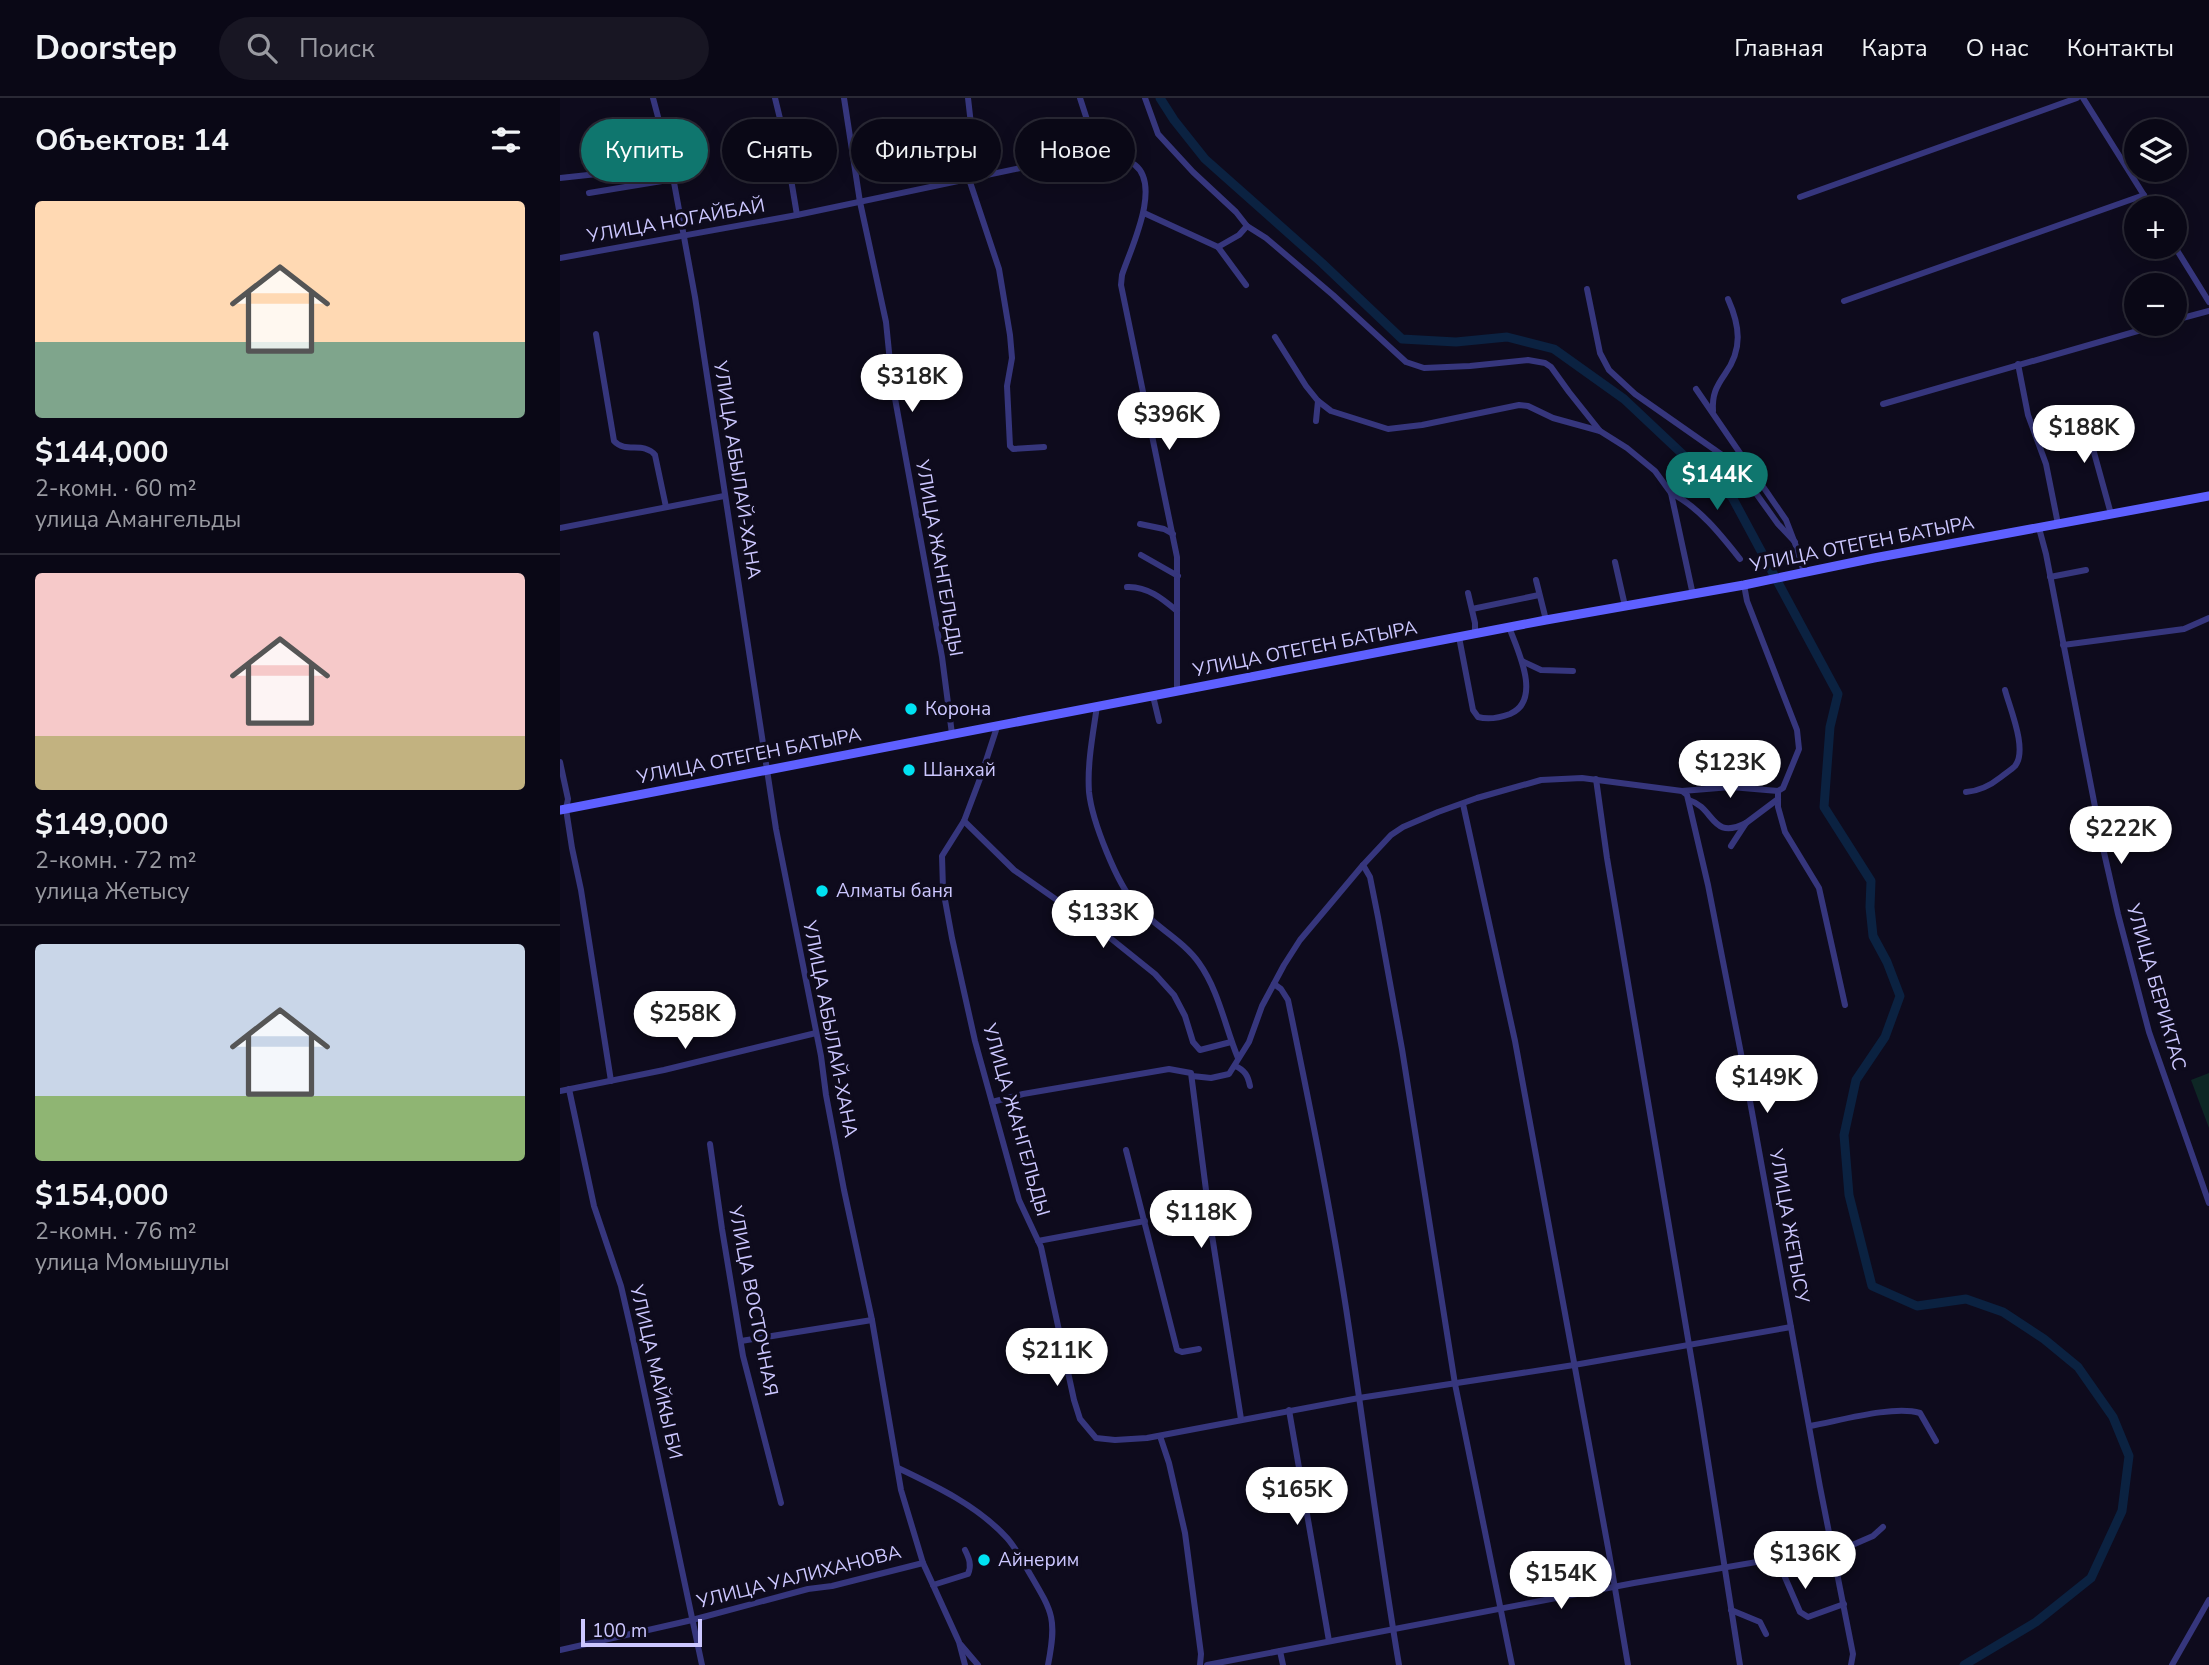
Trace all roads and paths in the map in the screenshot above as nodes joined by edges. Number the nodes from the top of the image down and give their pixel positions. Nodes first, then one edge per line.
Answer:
1 (653, 98) edge
2 (775, 98) edge
3 (844, 98) edge
4 (968, 98) edge
5 (1080, 98) edge
6 (1145, 98) edge
7 (2077, 98) edge
8 (2083, 98) edge
9 (659, 119) edge
10 (969, 119) edge
11 (1087, 119) edge
12 (1135, 165) edge
13 (581, 176) edge
14 (560, 178) edge
15 (654, 182) edge
16 (675, 182) edge
17 (954, 182) edge
18 (974, 182) edge
19 (589, 192) dead end
20 (2144, 195) joint
21 (1800, 197) dead end
22 (860, 202) junction
23 (1144, 213) junction
24 (797, 215) junction
25 (1247, 226) junction
26 (684, 237) junction
27 (1218, 247) junction
28 (560, 258) edge
29 (2182, 259) edge
30 (1246, 285) dead end
31 (1587, 289) dead end
32 (1728, 299) dead end
33 (1844, 301) dead end
34 (2209, 302) edge
35 (2209, 311) edge
36 (2187, 317) edge
37 (596, 334) dead end
38 (2124, 335) edge
39 (1275, 337) dead end
40 (2018, 364) junction
41 (1696, 390) dead end
42 (1318, 401) junction
43 (1883, 404) dead end
44 (2082, 409) dead end
45 (1713, 413) junction
46 (1316, 421) dead end
47 (1601, 431) junction
48 (1044, 447) dead end
49 (1671, 493) junction
50 (724, 496) junction
51 (2209, 496) edge
52 (666, 507) junction
53 (2111, 514) junction
54 (1140, 524) dead end
55 (2058, 524) junction
56 (560, 528) edge
57 (2039, 528) junction
58 (1173, 534) junction
59 (1795, 542) junction
60 (1141, 555) dead end
61 (1740, 559) dead end
62 (1615, 562) dead end
63 (2086, 570) dead end
64 (1804, 572) junction
65 (1178, 576) junction
66 (2050, 577) junction
67 (1536, 580) dead end
68 (1744, 585) junction
69 (1128, 587) dead end
70 (1468, 593) dead end
71 (1539, 595) junction
72 (1693, 595) junction
73 (1625, 606) junction
74 (1472, 609) junction
75 (1177, 611) junction
76 (2209, 618) edge
77 (1546, 620) junction
78 (1509, 627) junction
79 (1475, 634) junction
80 (1459, 637) junction
81 (2063, 645) junction
82 (1522, 661) junction
83 (1573, 671) dead end
84 (2005, 690) dead end
85 (1177, 691) junction
86 (1153, 695) junction
87 (1097, 706) junction
88 (1159, 721) dead end
89 (997, 727) junction
90 (952, 734) junction
91 (560, 762) edge
92 (768, 770) junction
93 (1596, 779) junction
94 (1682, 791) junction
95 (1966, 792) dead end
96 (1778, 795) junction
97 (1689, 800) junction
98 (1463, 804) junction
99 (563, 809) edge
100 (964, 821) junction
101 (1746, 823) junction
102 (1731, 846) dead end
103 (1363, 865) junction
104 (1274, 985) junction
105 (1845, 1005) dead end
106 (816, 1033) junction
107 (1231, 1042) junction
108 (1238, 1058) junction
109 (1235, 1066) junction
110 (1192, 1074) junction
111 (1203, 1078) junction
112 (611, 1081) junction
113 (1192, 1084) junction
114 (1250, 1086) dead end
115 (569, 1089) junction
116 (560, 1091) edge
117 (992, 1102) junction
118 (710, 1144) dead end
119 (1126, 1150) dead end
120 (2209, 1203) edge
121 (1145, 1221) junction
122 (1038, 1241) junction
123 (872, 1320) junction
124 (1791, 1327) junction
125 (741, 1341) junction
126 (1689, 1345) junction
127 (1199, 1349) dead end
128 (1574, 1365) junction
129 (1455, 1384) junction
130 (1359, 1398) junction
131 (1289, 1410) junction
132 (1241, 1419) junction
133 (1810, 1426) junction
134 (1160, 1436) junction
135 (1936, 1441) dead end
136 (898, 1468) junction
137 (781, 1503) dead end
138 (1883, 1527) dead end
139 (1832, 1549) junction
140 (965, 1550) dead end
141 (1777, 1559) junction
142 (923, 1563) junction
143 (1724, 1567) junction
144 (933, 1585) junction
145 (1615, 1587) junction
146 (2209, 1600) edge
147 (1844, 1604) junction
148 (1502, 1608) junction
149 (1731, 1610) junction
150 (692, 1619) junction
151 (1392, 1628) junction
152 (1766, 1634) dead end
153 (1329, 1641) junction
154 (959, 1642) junction
155 (560, 1650) edge
156 (1280, 1651) junction
157 (702, 1665) edge
158 (965, 1665) edge
159 (978, 1665) edge
160 (1048, 1665) edge
161 (1200, 1665) edge
162 (1207, 1665) edge
163 (1283, 1665) edge
164 (1399, 1665) edge
165 (1512, 1665) edge
166 (1628, 1665) edge
167 (1740, 1665) edge
168 (1851, 1665) edge
169 (2172, 1665) edge

1 - 9 street, УЛИЦА АБЫЛАЙ-ХАНА
2 - 24 street
3 - 22 street, УЛИЦА ЖАНГЕЛЬДЫ
4 - 10 street
5 - 11 street
6 - 25 street
7 - 21 street
8 - 20 street
12 - 23 street
13 - 14 street
15 - 19 street
16 - 26 street, УЛИЦА АБЫЛАЙ-ХАНА
17 - 22 street, УЛИЦА НОГАЙБАЙ
18 - 48 street
20 - 33 street
22 - 24 street, УЛИЦА НОГАЙБАЙ
22 - 90 street, УЛИЦА ЖАНГЕЛЬДЫ
23 - 27 street
23 - 58 street
24 - 26 street, УЛИЦА НОГАЙБАЙ
25 - 27 street
25 - 47 street
26 - 28 street, УЛИЦА НОГАЙБАЙ
26 - 50 street, УЛИЦА АБЫЛАЙ-ХАНА
27 - 30 street
29 - 34 street
31 - 59 street
32 - 45 street
35 - 36 street
37 - 52 street
38 - 40 street
39 - 42 street
40 - 43 street
40 - 55 street
41 - 45 street
42 - 46 street
42 - 47 street
44 - 53 street
45 - 59 street
47 - 49 street
49 - 61 street
49 - 72 street
50 - 52 street
50 - 92 street, УЛИЦА АБЫЛАЙ-ХАНА
51 - 53 main road, УЛИЦА ОТЕГЕН БАТЫРА
52 - 56 street
53 - 55 main road, УЛИЦА ОТЕГЕН БАТЫРА
54 - 58 street
55 - 57 main road, УЛИЦА ОТЕГЕН БАТЫРА
57 - 64 main road, УЛИЦА ОТЕГЕН БАТЫРА
57 - 66 street, УЛИЦА БЕРИКТАС
58 - 65 street
59 - 64 street
60 - 65 street
62 - 73 street
63 - 66 street
64 - 68 main road, УЛИЦА ОТЕГЕН БАТЫРА
65 - 75 street
66 - 81 street, УЛИЦА БЕРИКТАС
67 - 71 street
68 - 72 main road, УЛИЦА ОТЕГЕН БАТЫРА
68 - 96 street
69 - 75 street
70 - 74 street
71 - 74 street
71 - 77 street
72 - 73 main road, УЛИЦА ОТЕГЕН БАТЫРА
73 - 77 main road, УЛИЦА ОТЕГЕН БАТЫРА
74 - 79 street
75 - 85 street
76 - 81 street
77 - 78 main road, УЛИЦА ОТЕГЕН БАТЫРА
78 - 79 main road, УЛИЦА ОТЕГЕН БАТЫРА
78 - 82 street
79 - 80 main road, УЛИЦА ОТЕГЕН БАТЫРА
80 - 82 street
80 - 85 main road, УЛИЦА ОТЕГЕН БАТЫРА
81 - 120 street, УЛИЦА БЕРИКТАС
82 - 83 street
84 - 95 street
85 - 86 main road, УЛИЦА ОТЕГЕН БАТЫРА
86 - 87 main road, УЛИЦА ОТЕГЕН БАТЫРА
86 - 88 street
87 - 89 main road, УЛИЦА ОТЕГЕН БАТЫРА
87 - 107 street
89 - 90 main road, УЛИЦА ОТЕГЕН БАТЫРА
89 - 100 street, УЛИЦА ЖАНГЕЛЬДЫ
90 - 92 main road, УЛИЦА ОТЕГЕН БАТЫРА
91 - 99 street
92 - 99 main road, УЛИЦА ОТЕГЕН БАТЫРА
92 - 106 street, УЛИЦА АБЫЛАЙ-ХАНА
93 - 94 street
93 - 98 street
93 - 126 street
94 - 96 street
94 - 97 street, УЛИЦА ЖЕТЫСУ
96 - 101 street
96 - 105 street
97 - 101 street
97 - 124 street, УЛИЦА ЖЕТЫСУ
98 - 103 street
98 - 128 street
99 - 112 street
100 - 107 street
100 - 117 street, УЛИЦА ЖАНГЕЛЬДЫ
101 - 102 street
103 - 104 street
103 - 129 street
104 - 108 street
104 - 130 street
106 - 112 street
106 - 123 street, УЛИЦА АБЫЛАЙ-ХАНА
107 - 108 street
108 - 109 street
109 - 111 street
109 - 114 street
110 - 111 street
110 - 113 street
110 - 117 street
111 - 113 street
112 - 115 street
113 - 132 street
115 - 116 street
115 - 150 street, УЛИЦА МАЙКЫ БИ
117 - 122 street, УЛИЦА ЖАНГЕЛЬДЫ
118 - 125 street, УЛИЦА ВОСТОЧНАЯ
119 - 121 street
121 - 122 street
121 - 127 street
122 - 134 street, УЛИЦА ЖАНГЕЛЬДЫ
123 - 125 street
123 - 136 street, УЛИЦА АБЫЛАЙ-ХАНА
124 - 126 street, УЛИЦА ЖАНГЕЛЬДЫ
124 - 133 street, УЛИЦА ЖЕТЫСУ
125 - 137 street, УЛИЦА ВОСТОЧНАЯ
126 - 128 street, УЛИЦА ЖАНГЕЛЬДЫ
126 - 143 street
128 - 129 street, УЛИЦА ЖАНГЕЛЬДЫ
128 - 145 street
129 - 130 street, УЛИЦА ЖАНГЕЛЬДЫ
129 - 148 street
130 - 131 street, УЛИЦА ЖАНГЕЛЬДЫ
130 - 151 street
131 - 132 street, УЛИЦА ЖАНГЕЛЬДЫ
131 - 153 street
132 - 134 street, УЛИЦА ЖАНГЕЛЬДЫ
133 - 135 street
133 - 139 street, УЛИЦА ЖЕТЫСУ
134 - 161 street
136 - 142 street, УЛИЦА АБЫЛАЙ-ХАНА
136 - 160 street
138 - 139 street
139 - 141 street
139 - 147 street, УЛИЦА ЖЕТЫСУ
140 - 144 street
141 - 143 street
141 - 147 street
142 - 144 street, УЛИЦА АБЫЛАЙ-ХАНА
142 - 150 street, УЛИЦА УАЛИХАНОВА
143 - 145 street
143 - 149 street
144 - 154 street, УЛИЦА АБЫЛАЙ-ХАНА
145 - 148 street
145 - 166 street
146 - 169 street
147 - 168 street, УЛИЦА ЖЕТЫСУ
148 - 151 street
148 - 165 street
149 - 152 street
149 - 167 street
150 - 155 street, УЛИЦА УАЛИХАНОВА
150 - 157 street, УЛИЦА МАЙКЫ БИ
151 - 153 street
151 - 164 street
153 - 156 street
154 - 158 street, УЛИЦА АБЫЛАЙ-ХАНА
154 - 159 street
156 - 162 street
156 - 163 street

